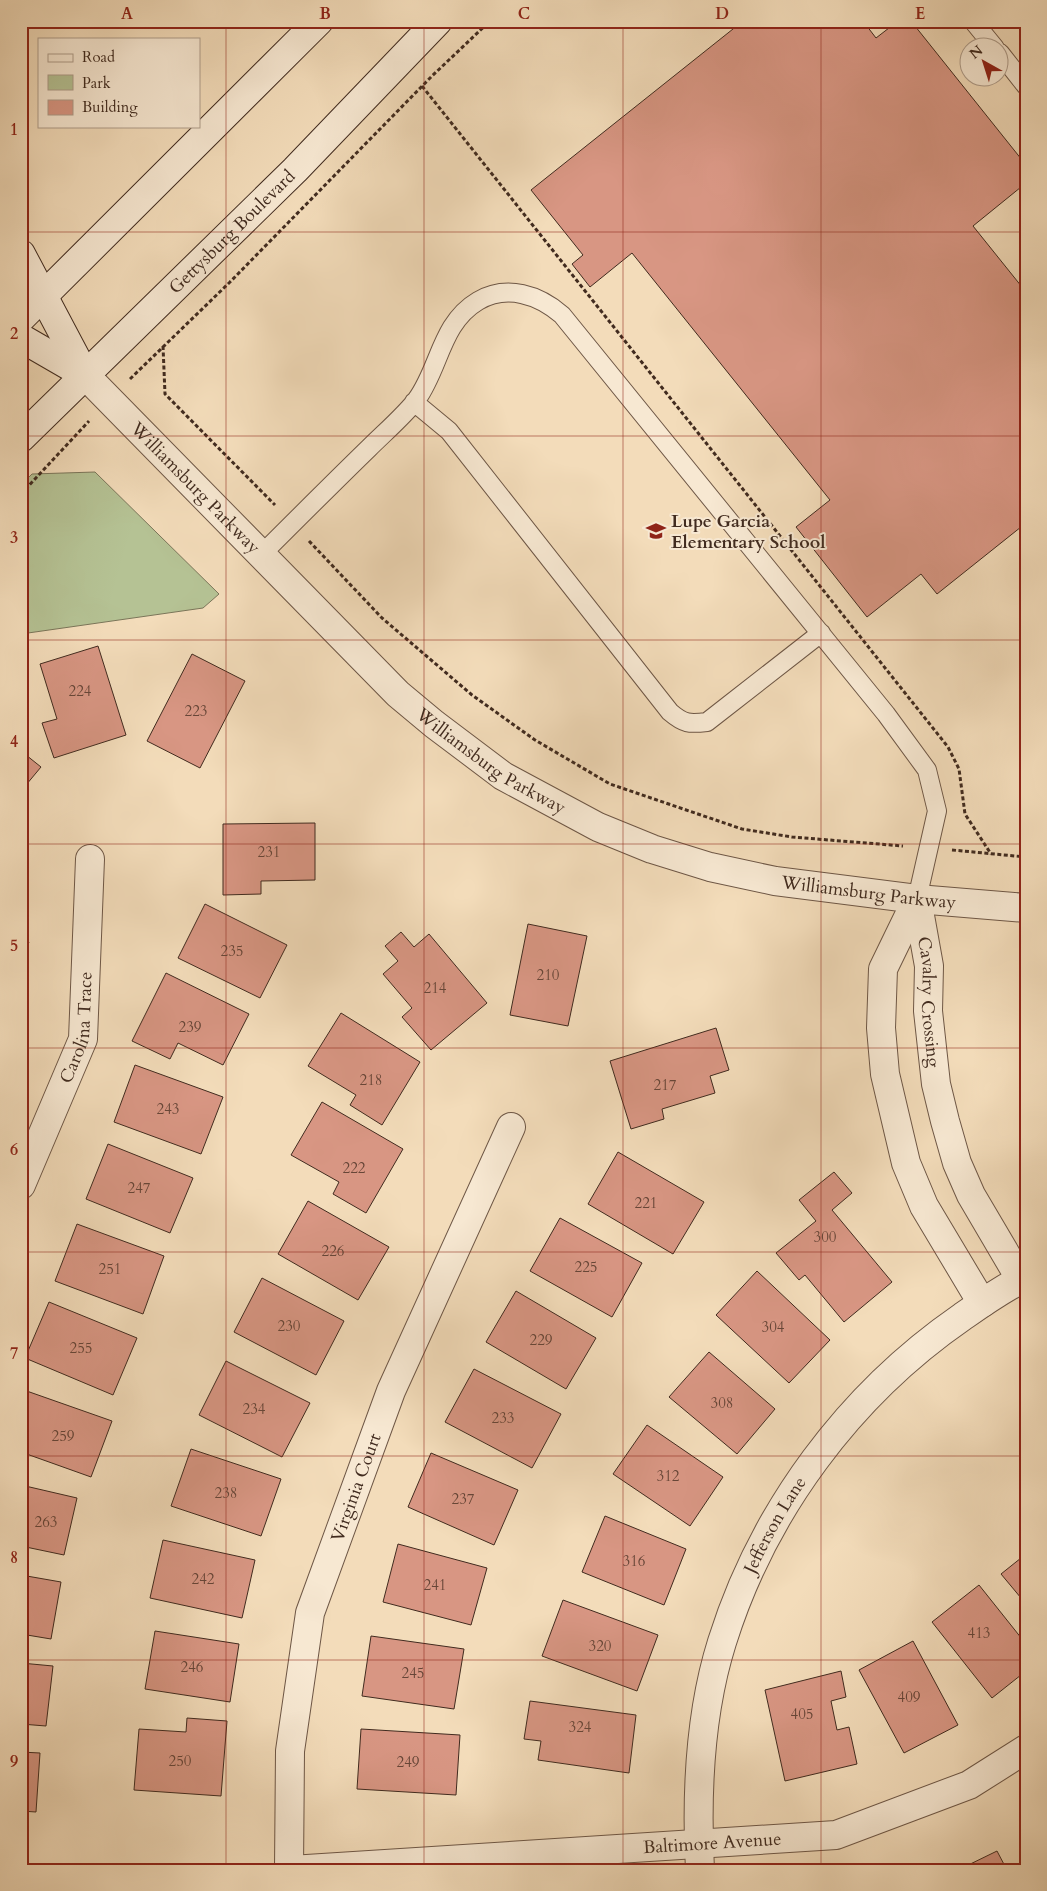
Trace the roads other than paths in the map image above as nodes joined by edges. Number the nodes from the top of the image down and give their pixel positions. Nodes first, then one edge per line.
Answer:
1 (319, 21) edge
2 (438, 21) edge
3 (973, 21) edge
4 (987, 38) edge
5 (1010, 66) edge
6 (1026, 86) edge
7 (21, 254) edge
8 (43, 296) junction
9 (21, 318) edge
10 (21, 338) edge
11 (85, 375) junction
12 (414, 402) junction
13 (21, 438) edge
14 (261, 555) junction
15 (821, 633) junction
16 (90, 860) dead end
17 (916, 899) junction
18 (1026, 908) edge
19 (511, 1126) dead end
20 (21, 1185) edge
21 (1023, 1278) edge
22 (982, 1303) junction
23 (1026, 1749) edge
24 (699, 1857) edge
25 (290, 1870) edge

1 - 8 street
2 - 11 street, Gettysburg Boulevard
3 - 4 lane
5 - 6 lane
7 - 8 street, Williamsburg Parkway
8 - 9 street
8 - 11 street, Williamsburg Parkway
10 - 11 street, Williamsburg Parkway
11 - 13 street, Gettysburg Boulevard
11 - 14 street, Williamsburg Parkway
12 - 14 lane
12 - 15 lane
12 - 15 lane
14 - 17 street, Williamsburg Parkway
15 - 17 lane
16 - 20 street, Carolina Trace
17 - 18 street, Williamsburg Parkway
17 - 21 street, Cavalry Crossing
17 - 22 street, Cavalry Crossing
19 - 25 street, Virginia Court
21 - 22 street, Jefferson Lane
22 - 24 street, Jefferson Lane
23 - 24 street, Baltimore Avenue
24 - 25 street, Baltimore Avenue

